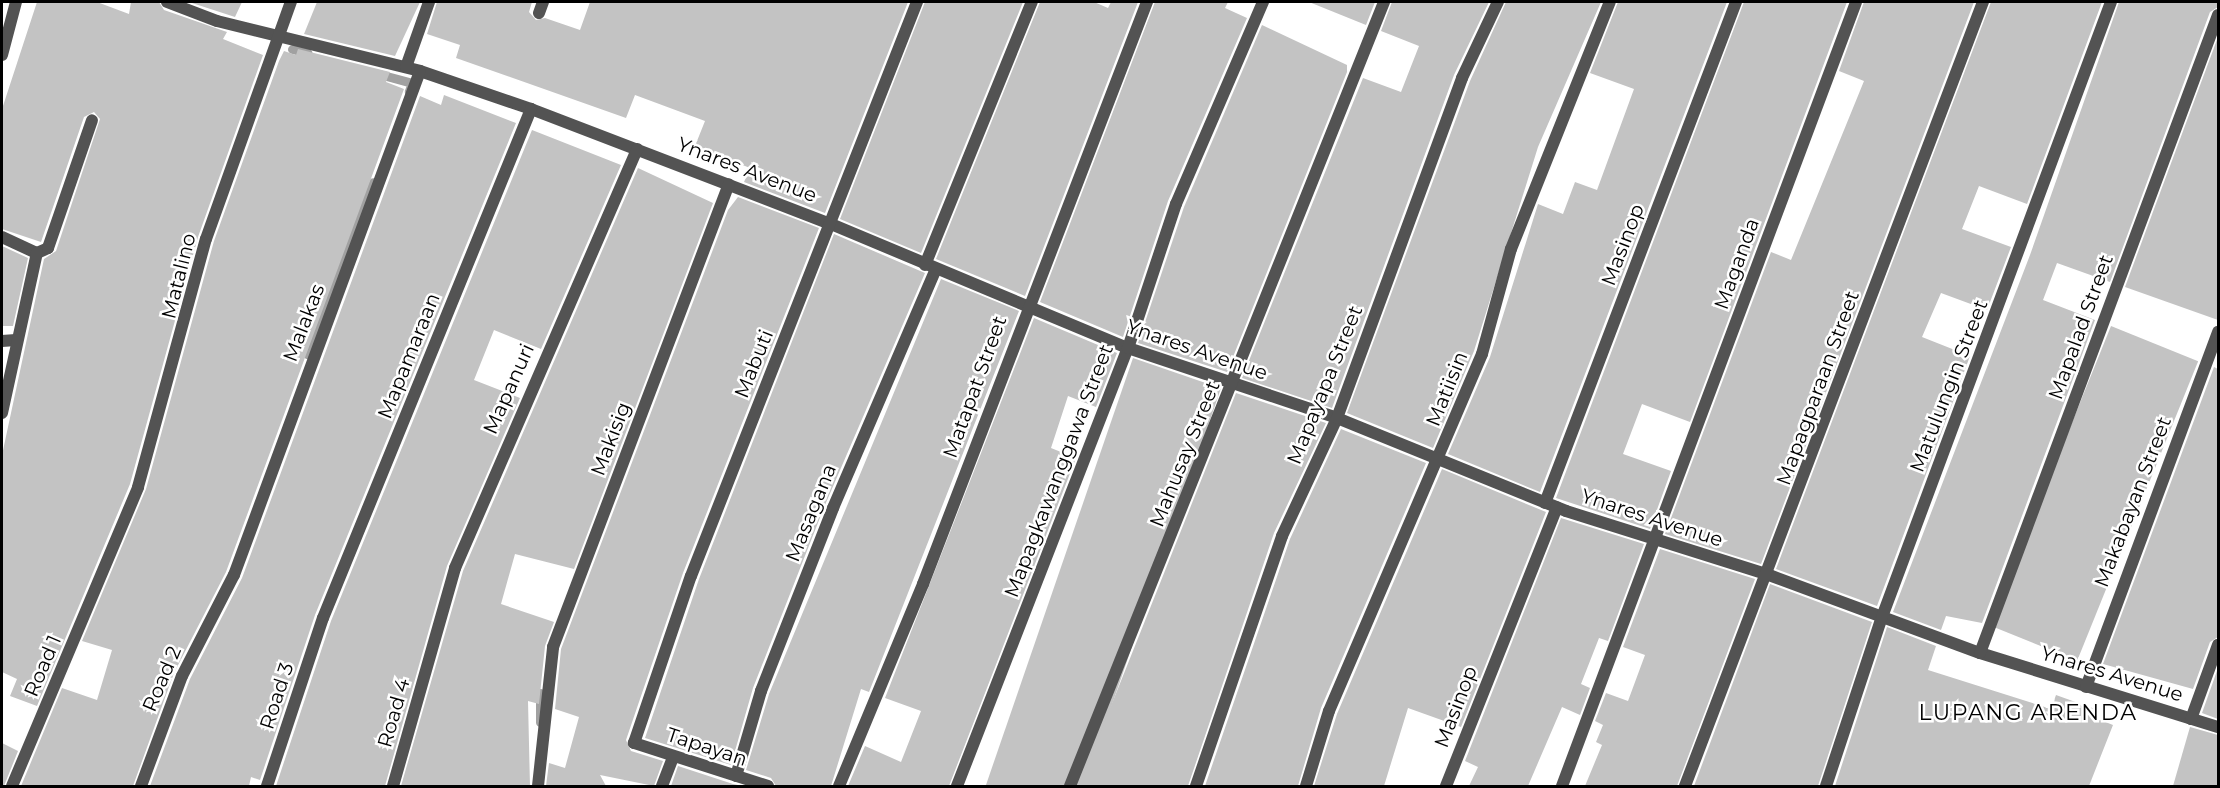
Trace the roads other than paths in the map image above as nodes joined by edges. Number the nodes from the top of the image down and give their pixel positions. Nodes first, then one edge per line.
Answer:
1 (16, 2) edge
2 (168, 2) edge
3 (291, 2) edge
4 (429, 2) edge
5 (917, 2) edge
6 (1032, 2) edge
7 (1147, 2) edge
8 (1263, 2) edge
9 (1384, 2) edge
10 (1498, 2) edge
11 (1610, 2) edge
12 (1736, 2) edge
13 (1856, 2) edge
14 (1983, 2) edge
15 (2111, 2) edge
16 (2218, 15) edge
17 (280, 35) junction
18 (2, 55) edge
19 (406, 67) junction
20 (420, 70) junction
21 (531, 109) junction
22 (92, 120) dead end
23 (638, 149) junction
24 (729, 184) junction
25 (831, 224) junction
26 (2, 237) edge
27 (37, 253) junction
28 (930, 267) junction
29 (1026, 307) junction
30 (2218, 332) edge
31 (16, 340) junction
32 (2, 341) edge
33 (1128, 348) junction
34 (1235, 385) junction
35 (2, 413) edge
36 (1337, 418) junction
37 (1441, 457) junction
38 (1551, 505) junction
39 (1655, 540) junction
40 (109, 561) joint
41 (1769, 575) junction
42 (226, 589) joint
43 (1882, 616) junction
44 (323, 618) joint
45 (2218, 645) edge
46 (433, 650) joint
47 (1980, 653) junction
48 (2086, 687) junction
49 (2191, 718) junction
50 (2218, 727) edge
51 (634, 743) joint
52 (672, 757) junction
53 (736, 776) junction
54 (12, 786) edge
55 (141, 786) edge
56 (267, 786) edge
57 (393, 786) edge
58 (538, 786) edge
59 (662, 786) edge
60 (768, 786) edge
61 (839, 786) edge
62 (957, 786) edge
63 (1071, 786) edge
64 (1196, 786) edge
65 (1306, 786) edge
66 (1446, 786) edge
67 (1562, 786) edge
68 (1685, 786) edge
69 (1827, 786) edge

1 - 18 street
2 - 17 street, Ynares Avenue
3 - 17 street, Matalino
4 - 19 street
5 - 25 street, Mabuti
6 - 28 street, Masagana
7 - 29 street, Matapat Street
8 - 33 street, Mapagkawanggawa Street
9 - 34 street, Mahusay Street
10 - 36 street, Mapayapa Street
11 - 37 street, Matiisin
12 - 38 street, Masinop
13 - 39 street, Maganda
14 - 41 street, Mapagparaan Street
15 - 43 street, Matulungin Street
16 - 47 street, Mapalad Street
17 - 19 street, Ynares Avenue
17 - 40 street, Matalino
19 - 20 street, Ynares Avenue
20 - 21 street, Ynares Avenue
20 - 42 street, Malakas
21 - 23 street, Ynares Avenue
21 - 44 street, Mapamaraan
22 - 27 street
23 - 24 street, Ynares Avenue
23 - 46 street, Mapanuri
24 - 25 street, Ynares Avenue
24 - 58 street, Makisig
25 - 28 street, Ynares Avenue
25 - 51 street, Mabuti
26 - 27 street
27 - 31 street
28 - 29 street, Ynares Avenue
28 - 53 street, Masagana
29 - 33 street, Ynares Avenue
29 - 61 street, Matapat Street
30 - 48 street, Makabayan Street
31 - 32 street
31 - 35 street
33 - 34 street, Ynares Avenue
33 - 62 street, Mapagkawanggawa Street
34 - 36 street, Ynares Avenue
34 - 63 street, Mahusay Street
36 - 37 street, Ynares Avenue
36 - 64 street, Mapayapa Street
37 - 38 street, Ynares Avenue
37 - 65 street, Matiisin
38 - 39 street, Ynares Avenue
38 - 66 street, Masinop
39 - 41 street, Ynares Avenue
39 - 67 street
40 - 54 street, Road 1
41 - 43 street, Ynares Avenue
41 - 68 street, Mapagparaan Street
42 - 55 street, Road 2
43 - 47 street, Ynares Avenue
43 - 69 street, Matulungin Street
44 - 56 street, Road 3
45 - 49 street
46 - 57 street, Road 4
47 - 48 street, Ynares Avenue
48 - 49 street, Ynares Avenue
49 - 50 street, Ynares Avenue
51 - 52 street, Tapayan
52 - 53 street, Tapayan
52 - 59 street
53 - 60 street, Tapayan

